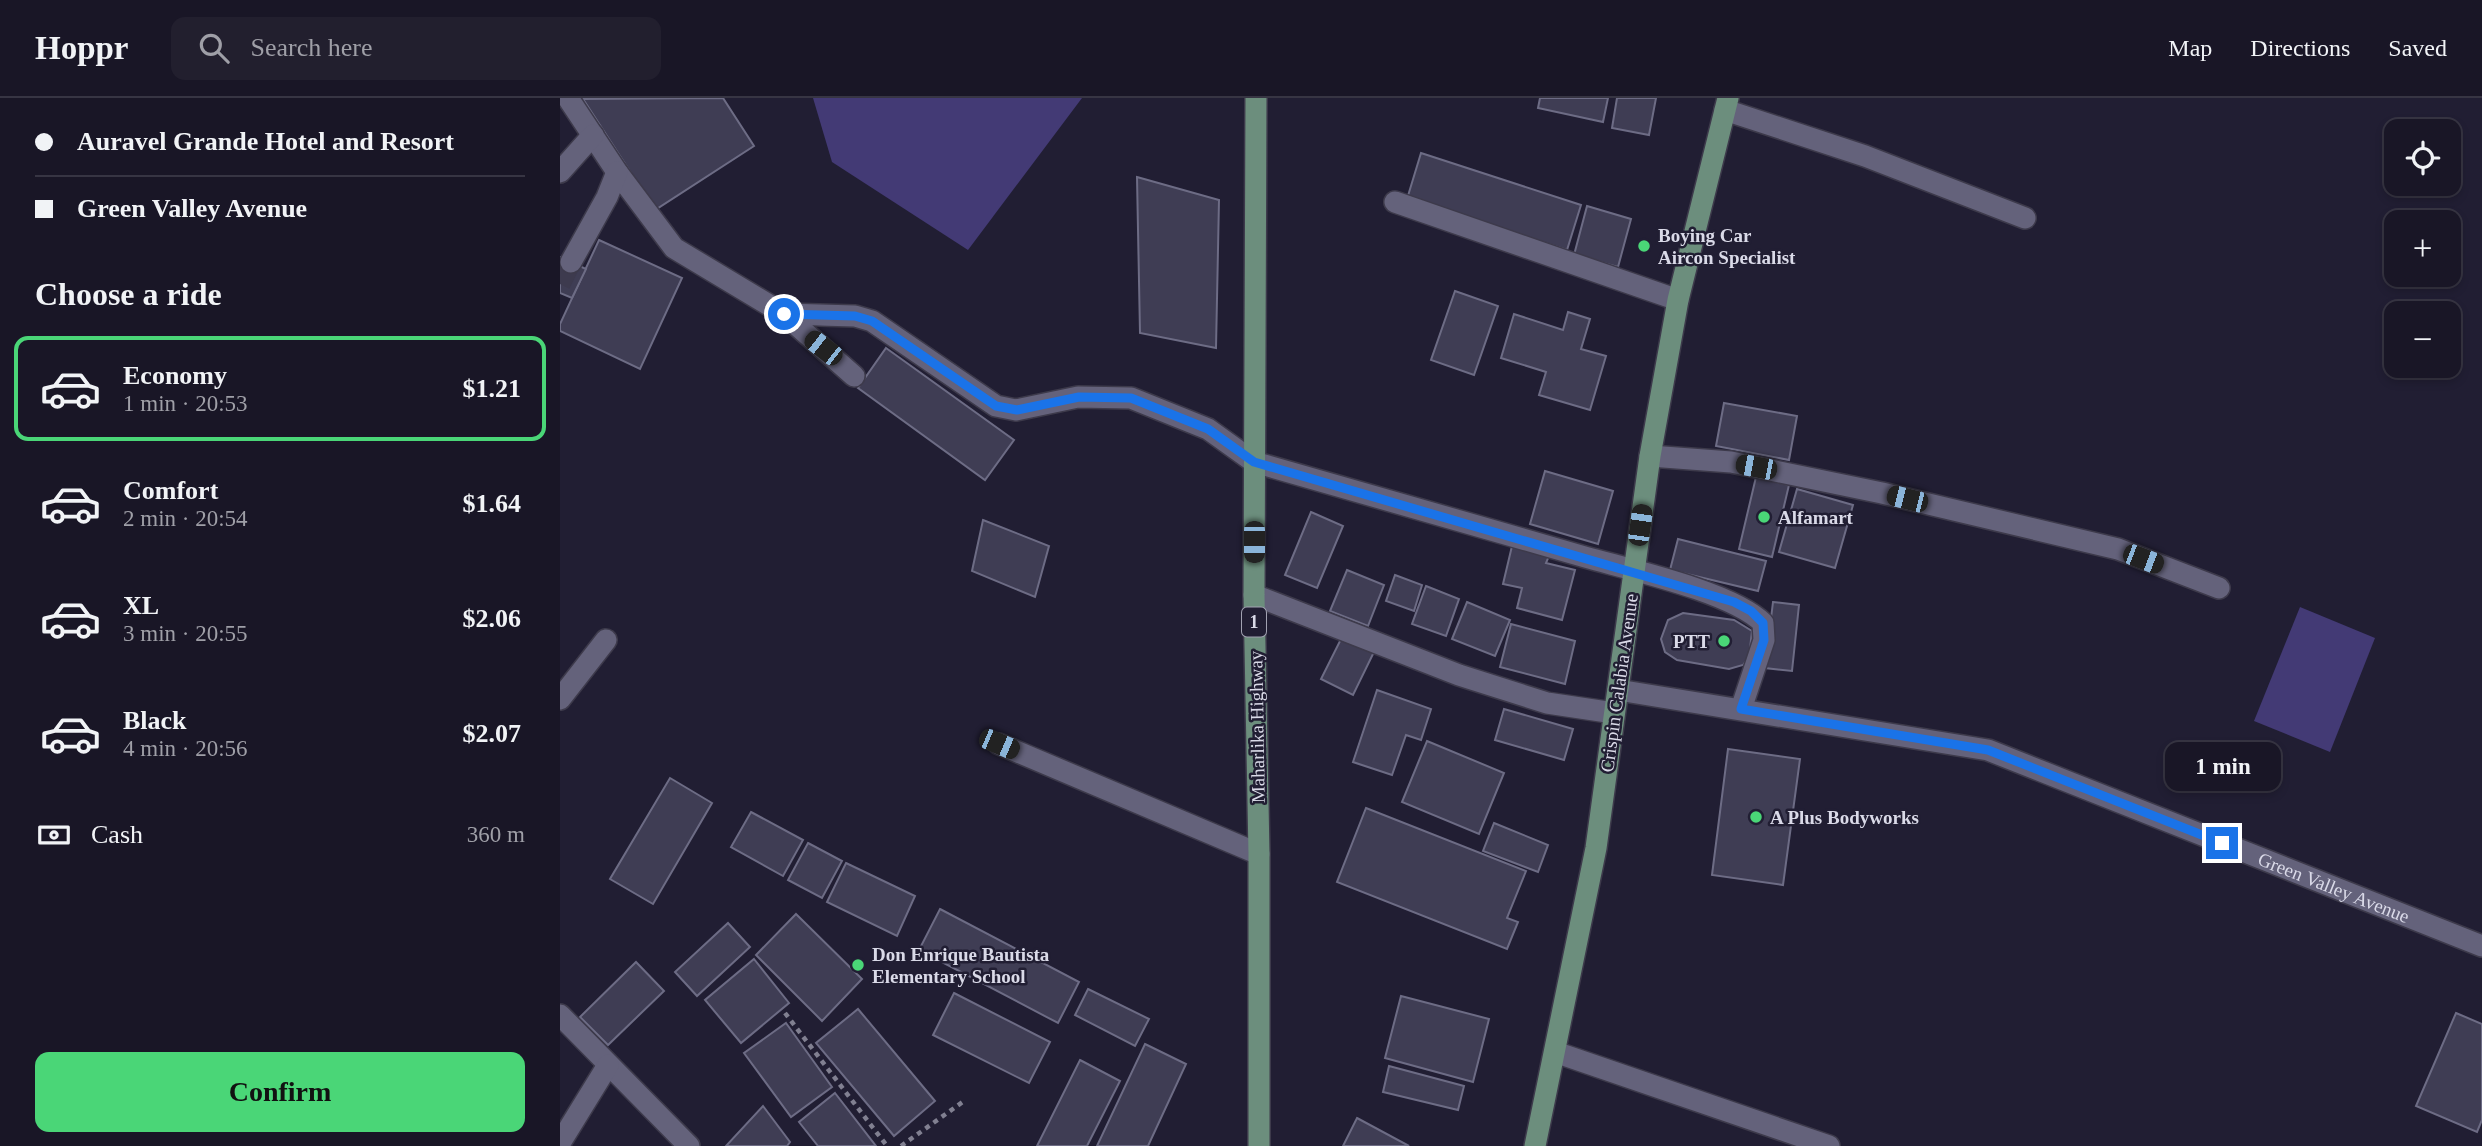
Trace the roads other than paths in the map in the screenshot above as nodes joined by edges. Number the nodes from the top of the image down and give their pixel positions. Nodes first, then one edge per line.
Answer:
1 (568, 98) edge
2 (1256, 98) edge
3 (1726, 104) edge
4 (593, 135) junction
5 (560, 172) edge
6 (617, 172) junction
7 (1395, 202) dead end
8 (2025, 218) dead end
9 (571, 262) tunnel mouth
10 (1678, 300) junction
11 (784, 314) junction
12 (854, 376) dead end
13 (1650, 456) junction
14 (1254, 462) junction
15 (1634, 571) junction
16 (2219, 589) dead end
17 (1254, 595) junction
18 (606, 640) dead end
19 (1618, 690) junction
20 (560, 699) edge
21 (1741, 709) junction
22 (1615, 713) junction
23 (999, 744) dead end
24 (1259, 854) junction
25 (2482, 946) edge
26 (560, 1015) edge
27 (1555, 1052) junction
28 (608, 1065) junction
29 (560, 1143) edge
30 (689, 1146) edge
31 (1259, 1146) edge
32 (1535, 1146) edge
33 (1829, 1146) edge

1 - 4 street
2 - 14 main road, Maharlika Highway / 1
3 - 8 street
3 - 10 main road, Crispin Calabia Avenue
4 - 5 street
4 - 6 street
6 - 9 street
6 - 11 street
7 - 10 street
10 - 13 main road, Crispin Calabia Avenue
11 - 12 street
11 - 14 street
13 - 15 main road, Crispin Calabia Avenue
13 - 16 street
14 - 15 street
14 - 17 main road, Maharlika Highway / 1
15 - 19 main road, Crispin Calabia Avenue
15 - 21 street
17 - 22 street
17 - 24 main road, Maharlika Highway / 1
18 - 20 street
19 - 21 street, Green Valley Avenue
19 - 22 main road, Crispin Calabia Avenue
21 - 25 street, Green Valley Avenue
22 - 27 main road, Crispin Calabia Avenue
23 - 24 street
24 - 31 main road, Maharlika Highway / 1
26 - 28 street
27 - 32 main road, Crispin Calabia Avenue
27 - 33 street
28 - 29 street
28 - 30 street

